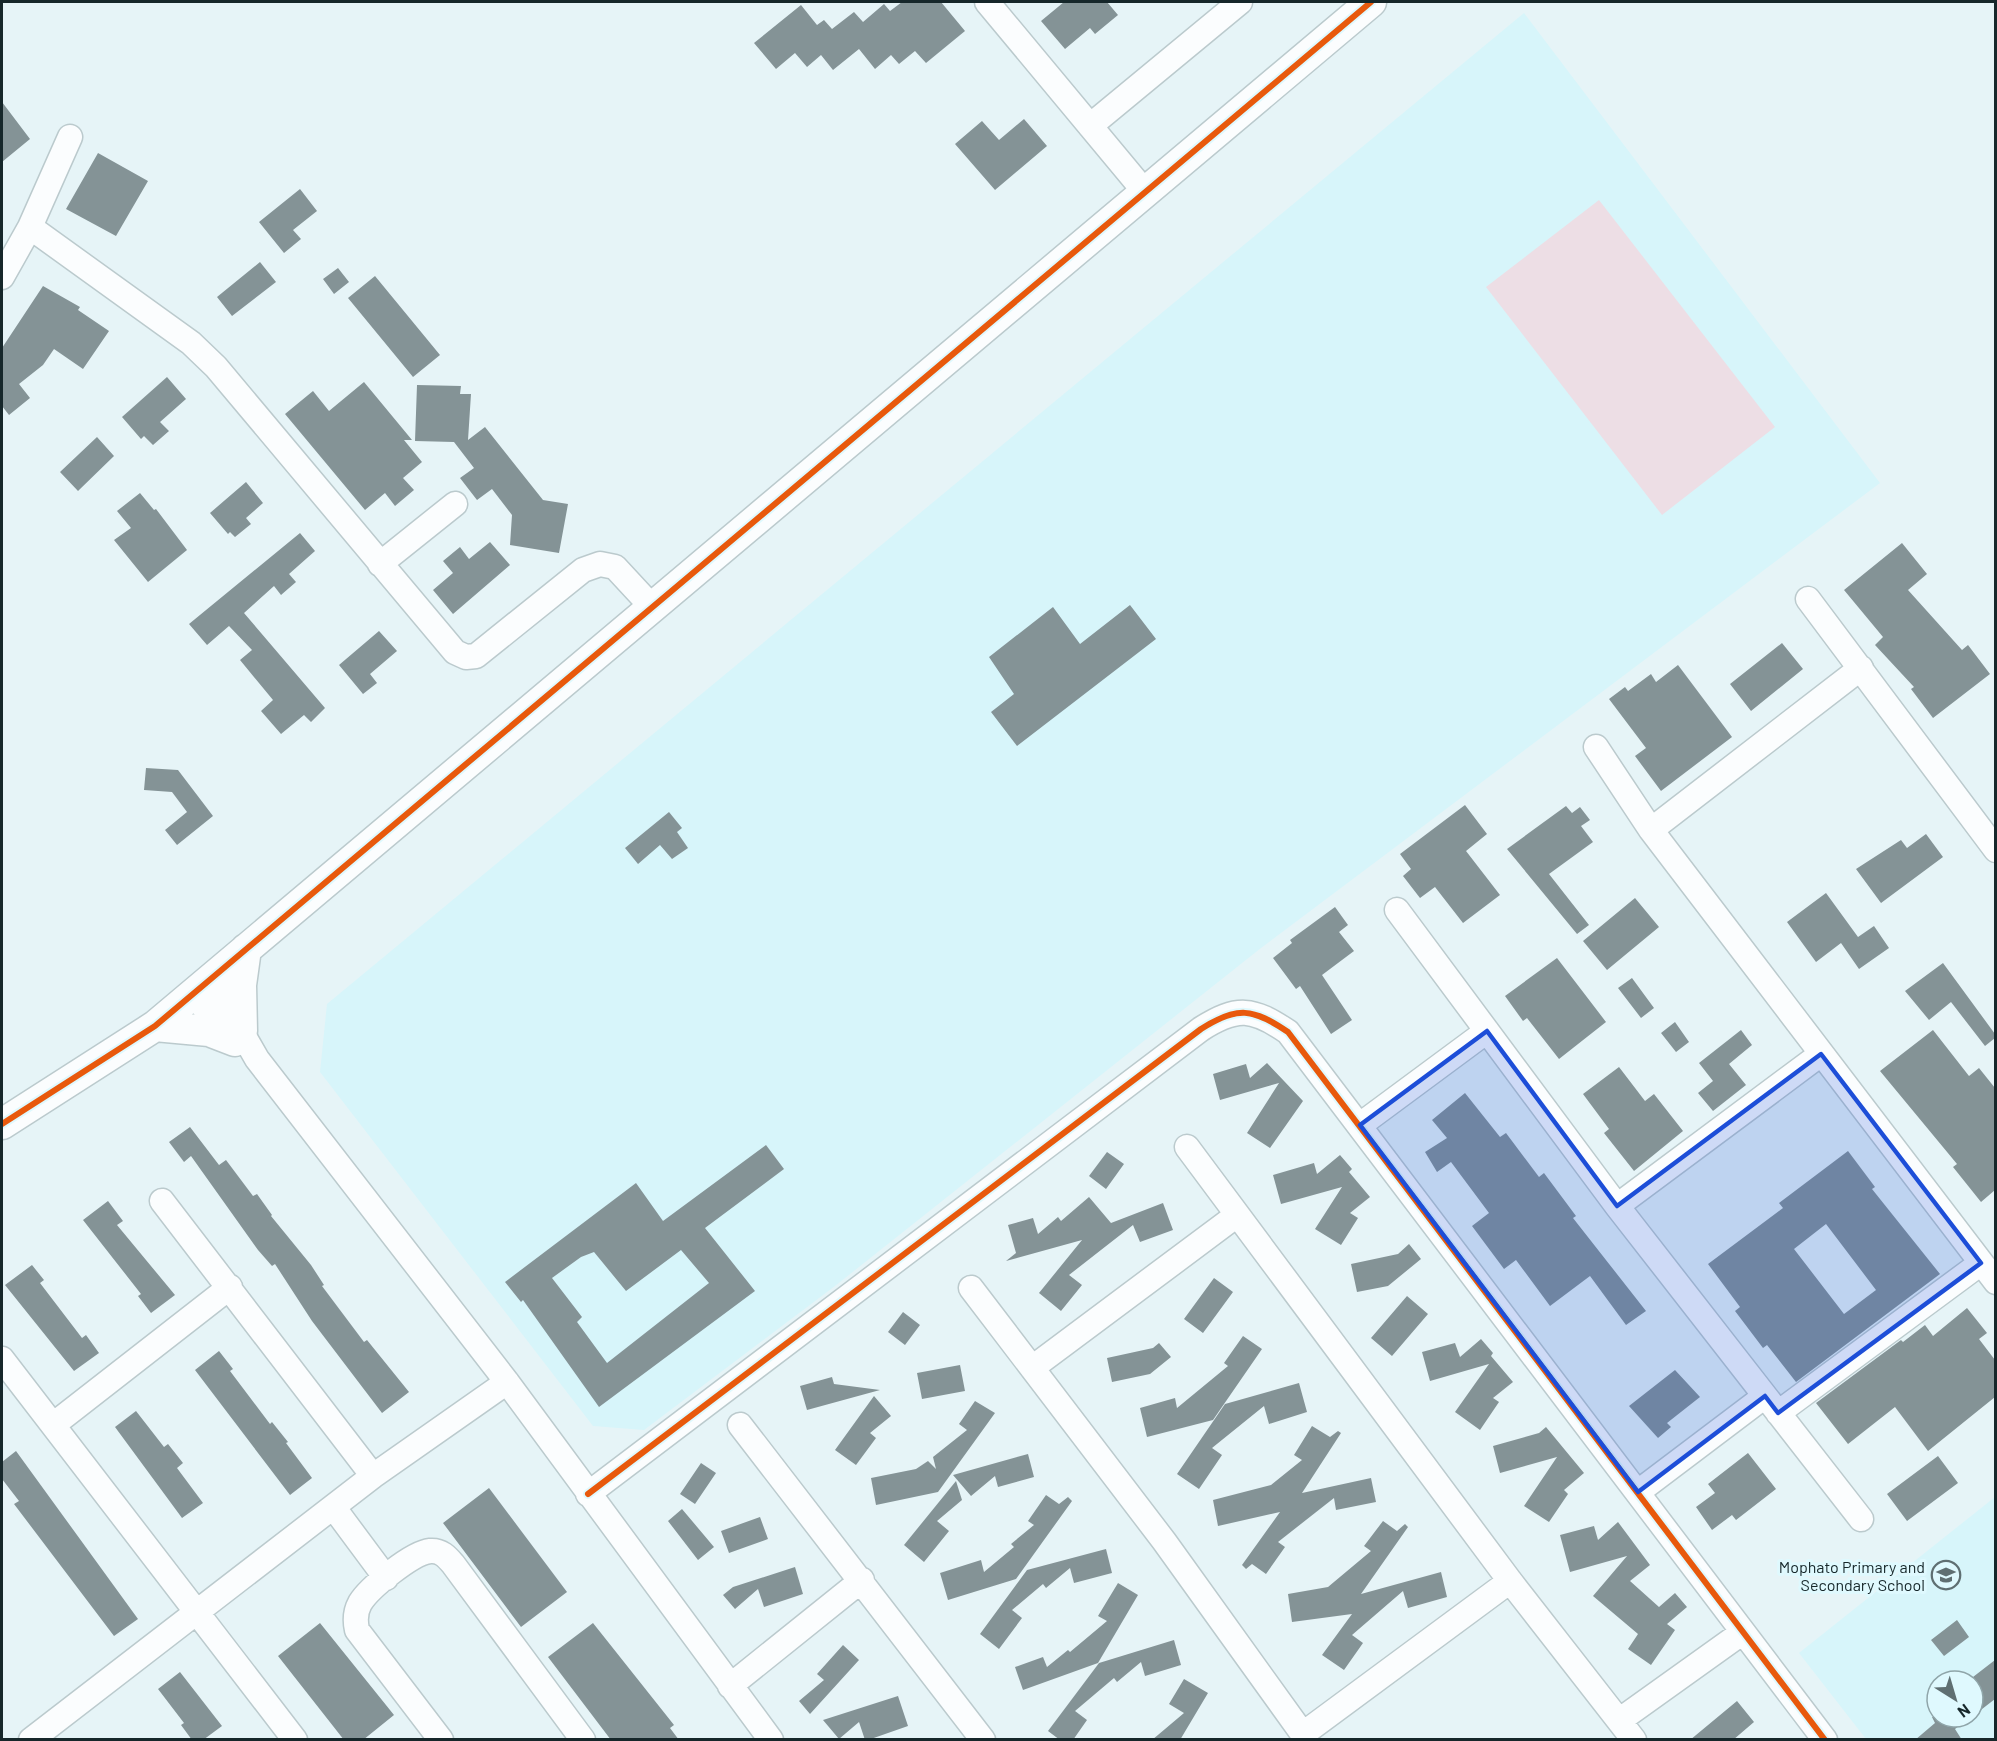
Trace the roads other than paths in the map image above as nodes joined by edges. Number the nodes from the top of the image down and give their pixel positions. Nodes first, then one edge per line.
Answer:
1 (987, 2) edge
2 (1240, 2) edge
3 (1371, 2) edge
4 (1090, 126) junction
5 (70, 137) dead end
6 (1145, 192) junction
7 (30, 227) junction
8 (2, 277) edge
9 (455, 504) dead end
10 (380, 564) junction
11 (1808, 599) dead end
12 (653, 608) junction
13 (1861, 668) junction
14 (1596, 747) dead end
15 (1651, 830) junction
16 (1995, 850) edge
17 (1397, 910) dead end
18 (246, 949) junction
19 (201, 985) junction
20 (155, 1026) junction
21 (1487, 1031) junction
22 (245, 1044) junction
23 (1821, 1054) junction
24 (2, 1124) edge
25 (1360, 1125) junction
26 (1187, 1147) dead end
27 (162, 1201) dead end
28 (1617, 1206) junction
29 (1237, 1215) junction
30 (1988, 1272) edge
31 (230, 1287) junction
32 (971, 1288) dead end
33 (2, 1359) edge
34 (1032, 1368) junction
35 (507, 1382) junction
36 (1772, 1404) junction
37 (53, 1425) junction
38 (740, 1425) dead end
39 (373, 1476) junction
40 (1638, 1492) junction
41 (588, 1494) junction
42 (334, 1508) junction
43 (1861, 1519) dead end
44 (386, 1578) junction
45 (862, 1580) junction
46 (1510, 1581) junction
47 (195, 1612) junction
48 (1743, 1632) junction
49 (730, 1686) junction
50 (1627, 1730) edge
51 (1305, 1737) edge
52 (31, 1740) edge
53 (295, 1740) edge
54 (441, 1740) edge
55 (583, 1740) edge
56 (771, 1740) edge
57 (983, 1740) edge
58 (1825, 1740) edge

1 - 4 street
2 - 4 street
3 - 6 street
4 - 6 street
5 - 7 street
6 - 12 street
7 - 8 street
7 - 10 street
9 - 10 street
10 - 12 street
11 - 13 street
12 - 18 street
13 - 15 street
13 - 16 street
14 - 15 street
15 - 23 street
17 - 21 street
18 - 19 street
18 - 22 street
19 - 20 street
19 - 22 street
20 - 22 street
20 - 24 street
21 - 25 street
21 - 28 street
22 - 35 street
23 - 28 street
23 - 30 street
25 - 40 street
25 - 41 street
26 - 29 street
27 - 31 street
28 - 36 street
29 - 34 street
29 - 46 street
30 - 36 street
31 - 37 street
31 - 39 street
32 - 34 street
33 - 37 street
34 - 51 street
35 - 39 street
35 - 41 street
36 - 40 street
36 - 43 street
37 - 47 street
38 - 45 street
39 - 42 street
40 - 48 street
41 - 49 street
42 - 44 street
42 - 47 street
44 - 54 street
44 - 55 street
45 - 49 street
45 - 57 street
46 - 50 street
46 - 51 street
47 - 52 street
47 - 53 street
48 - 50 street
48 - 58 street
49 - 56 street

